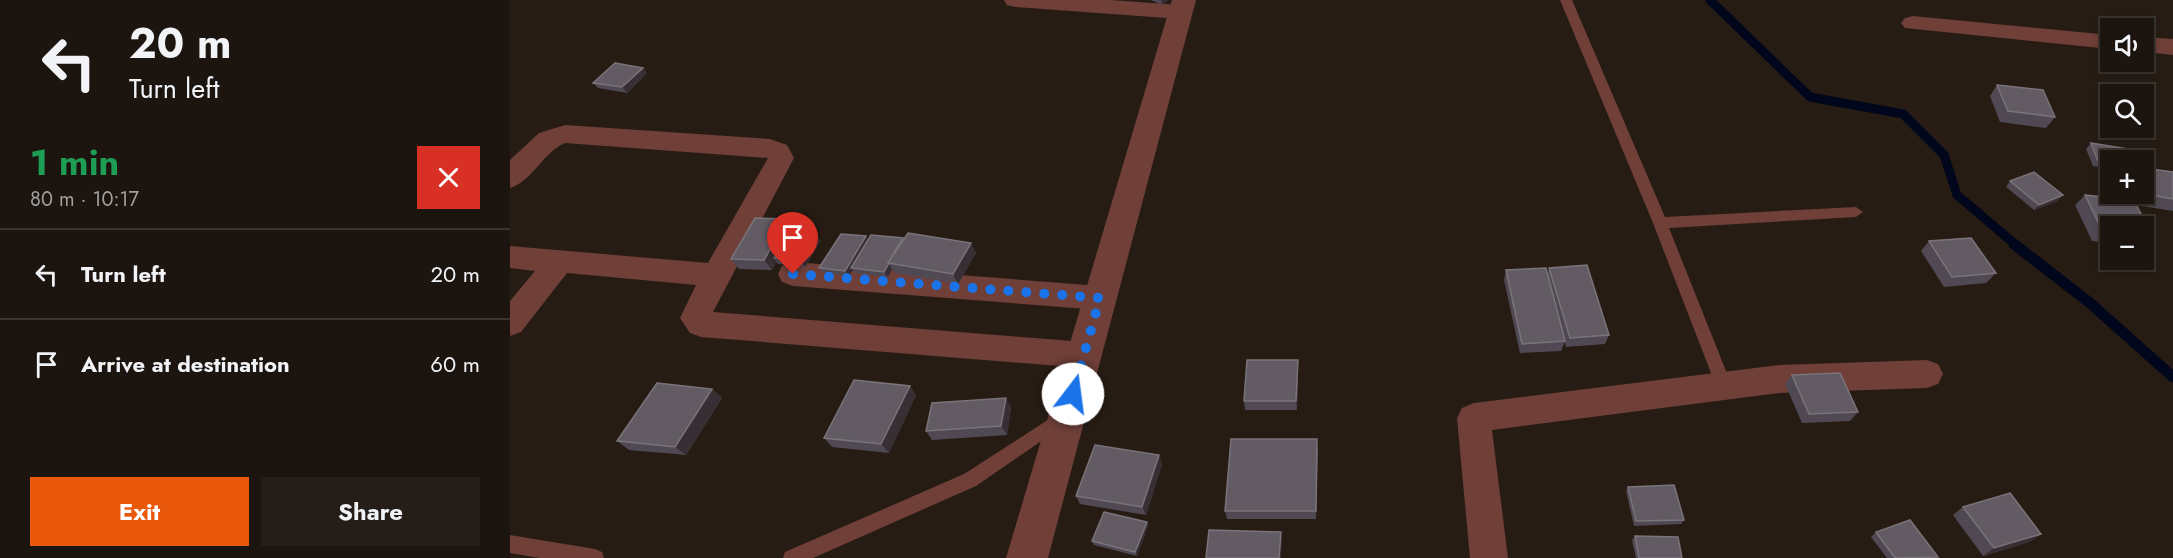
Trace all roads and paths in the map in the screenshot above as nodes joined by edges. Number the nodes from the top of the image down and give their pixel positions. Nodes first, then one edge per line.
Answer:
1 (1015, 0) edge
2 (1566, 0) edge
3 (1182, 6) edge
4 (1913, 22) dead end
5 (2100, 41) edge
6 (2154, 46) edge
7 (2173, 47) edge
8 (510, 178) edge
9 (1856, 212) dead end
10 (1660, 223) junction
11 (510, 257) edge
12 (560, 261) junction
13 (793, 274) dead end
14 (717, 275) junction
15 (1100, 298) junction
16 (510, 322) edge
17 (1084, 355) junction
18 (1927, 374) dead end
19 (1724, 386) junction
20 (1067, 414) junction
21 (510, 544) edge
22 (595, 558) edge
23 (792, 558) edge
24 (1027, 558) edge
25 (1489, 558) edge

1 - 3 street
2 - 10 lane
3 - 15 street
4 - 5 street
6 - 7 street
8 - 14 street
9 - 10 lane
10 - 19 lane
11 - 12 street
12 - 14 street
12 - 16 street
13 - 15 street
14 - 17 street
15 - 17 street
17 - 20 street
18 - 19 street
19 - 25 street
20 - 23 lane
20 - 24 street
21 - 22 lane

